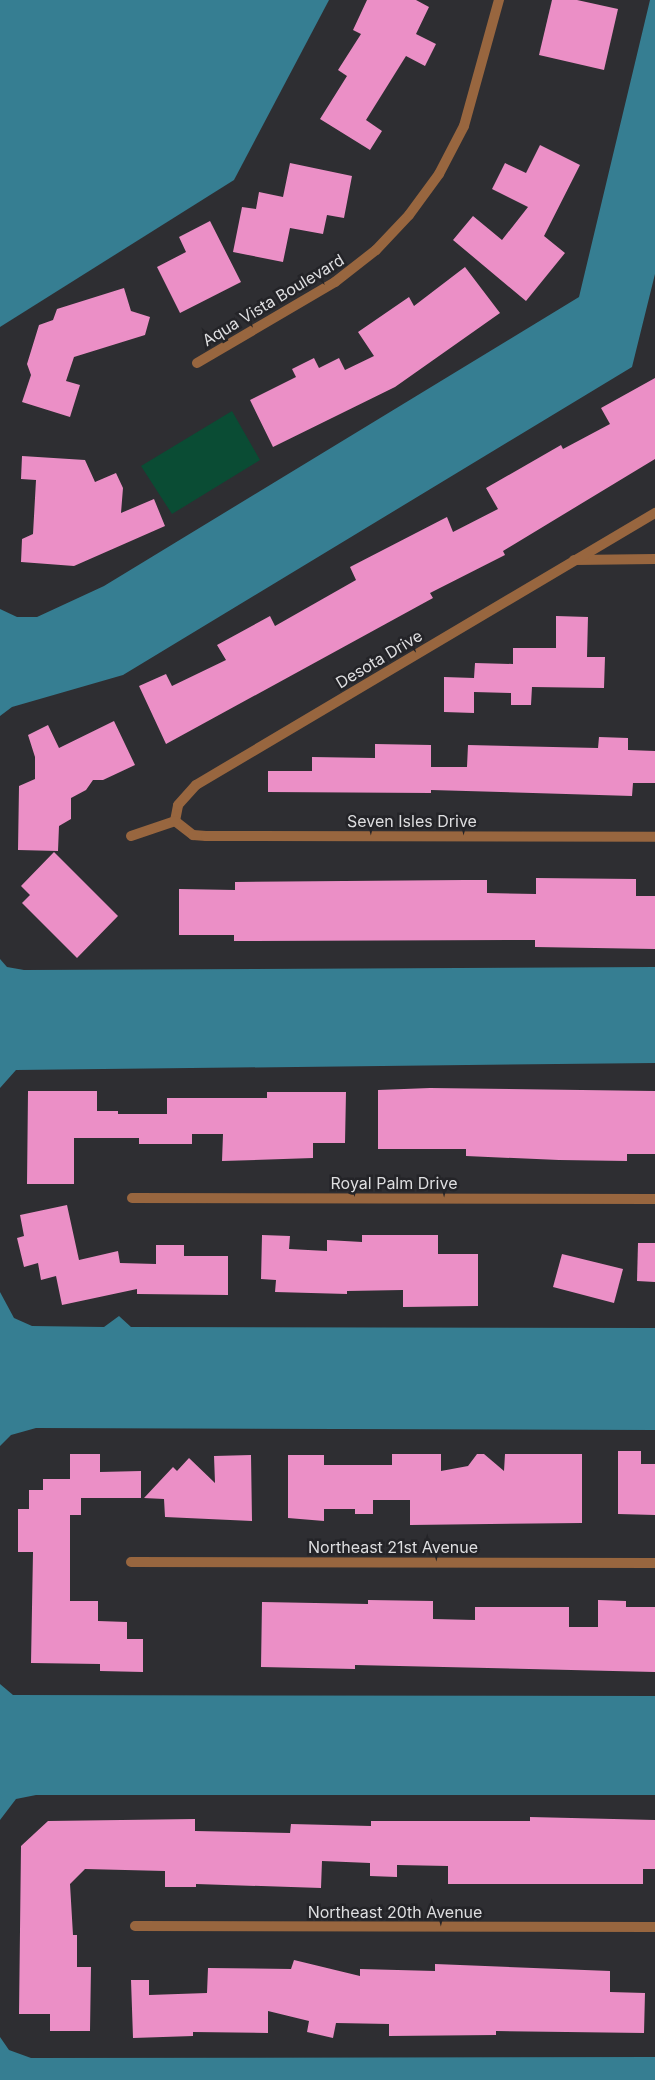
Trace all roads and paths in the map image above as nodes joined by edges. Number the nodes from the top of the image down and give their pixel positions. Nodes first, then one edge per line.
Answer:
1 (499, 0) edge
2 (197, 363) dead end
3 (655, 513) edge
4 (655, 559) edge
5 (571, 560) junction
6 (176, 821) junction
7 (131, 836) dead end
8 (655, 837) edge
9 (132, 1198) dead end
10 (655, 1199) edge
11 (130, 1562) dead end
12 (655, 1563) edge
13 (135, 1926) dead end
14 (655, 1928) edge

1 - 2 street, Aqua Vista Boulevard
3 - 5 street, Desota Drive
4 - 5 street
5 - 6 street, Desota Drive
6 - 7 street
6 - 8 street, Seven Isles Drive
9 - 10 street, Royal Palm Drive
11 - 12 street, Northeast 21st Avenue
13 - 14 street, Northeast 20th Avenue

